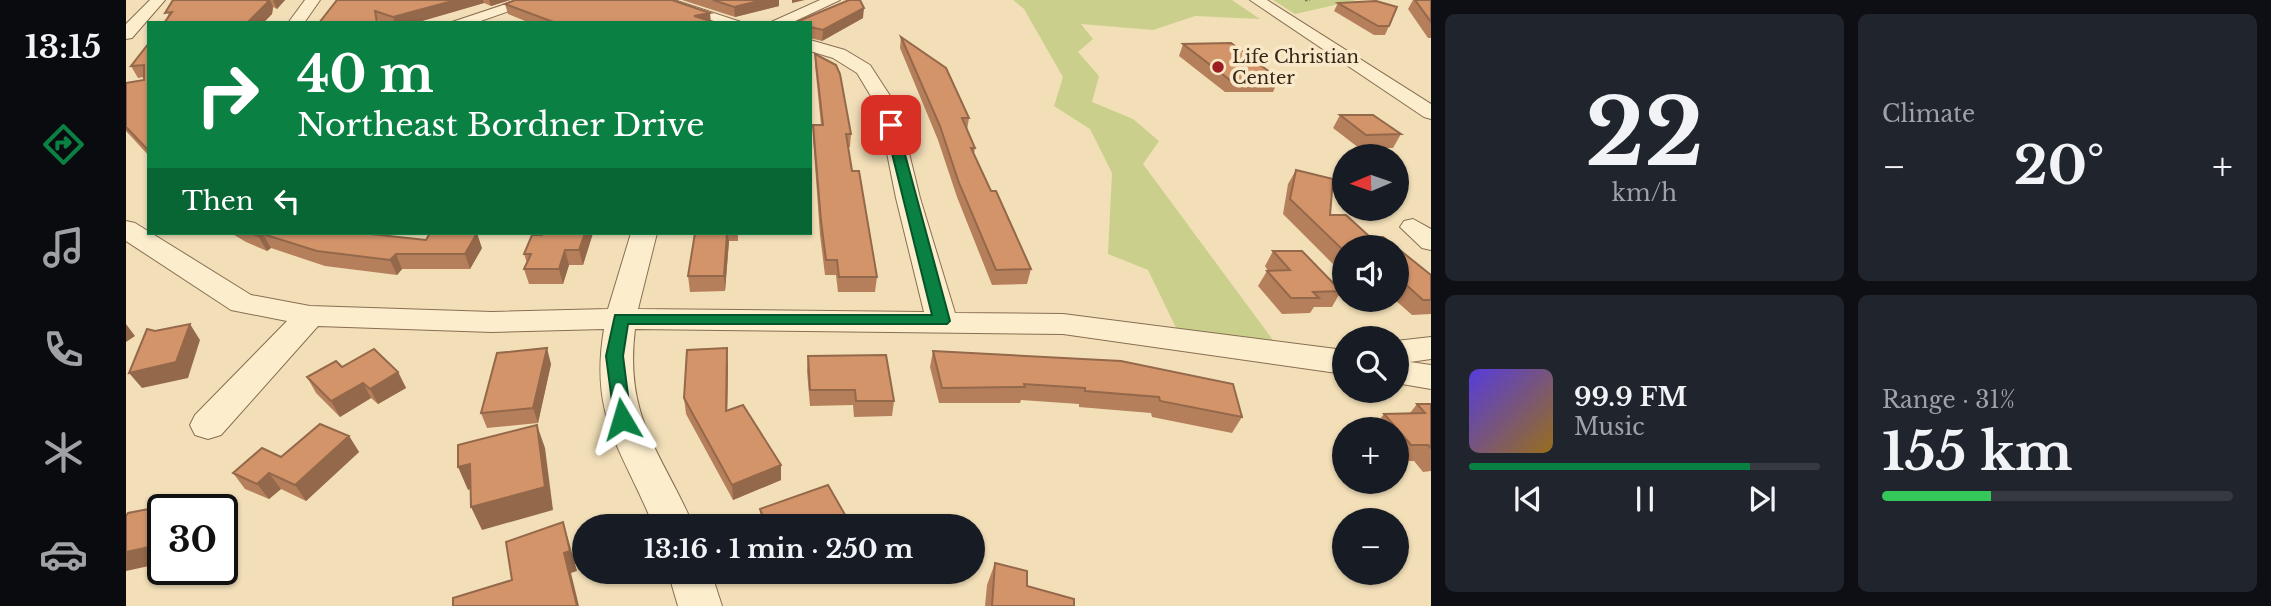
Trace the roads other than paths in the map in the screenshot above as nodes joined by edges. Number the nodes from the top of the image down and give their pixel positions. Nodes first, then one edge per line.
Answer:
1 (158, 0) edge
2 (313, 0) edge
3 (534, 0) edge
4 (658, 0) edge
5 (832, 0) edge
6 (1257, 0) edge
7 (297, 21) edge
8 (471, 21) edge
9 (729, 21) edge
10 (782, 21) edge
11 (129, 30) edge
12 (812, 46) edge
13 (1428, 110) edge
14 (126, 229) edge
15 (643, 235) edge
16 (310, 316) junction
17 (621, 319) junction
18 (942, 321) junction
19 (1431, 348) edge
20 (1409, 351) edge
21 (1332, 360) edge
22 (1409, 373) edge
23 (1431, 377) edge
24 (208, 425) dead end
25 (667, 514) edge
26 (693, 584) edge
27 (700, 606) edge

1 - 11 street
2 - 7 street
3 - 8 street
4 - 9 street
5 - 10 street
6 - 13 street
12 - 18 street
14 - 16 street
15 - 17 street
16 - 17 street
16 - 24 street
17 - 18 street
17 - 25 street
18 - 21 street
19 - 20 street
22 - 23 street
26 - 27 street

